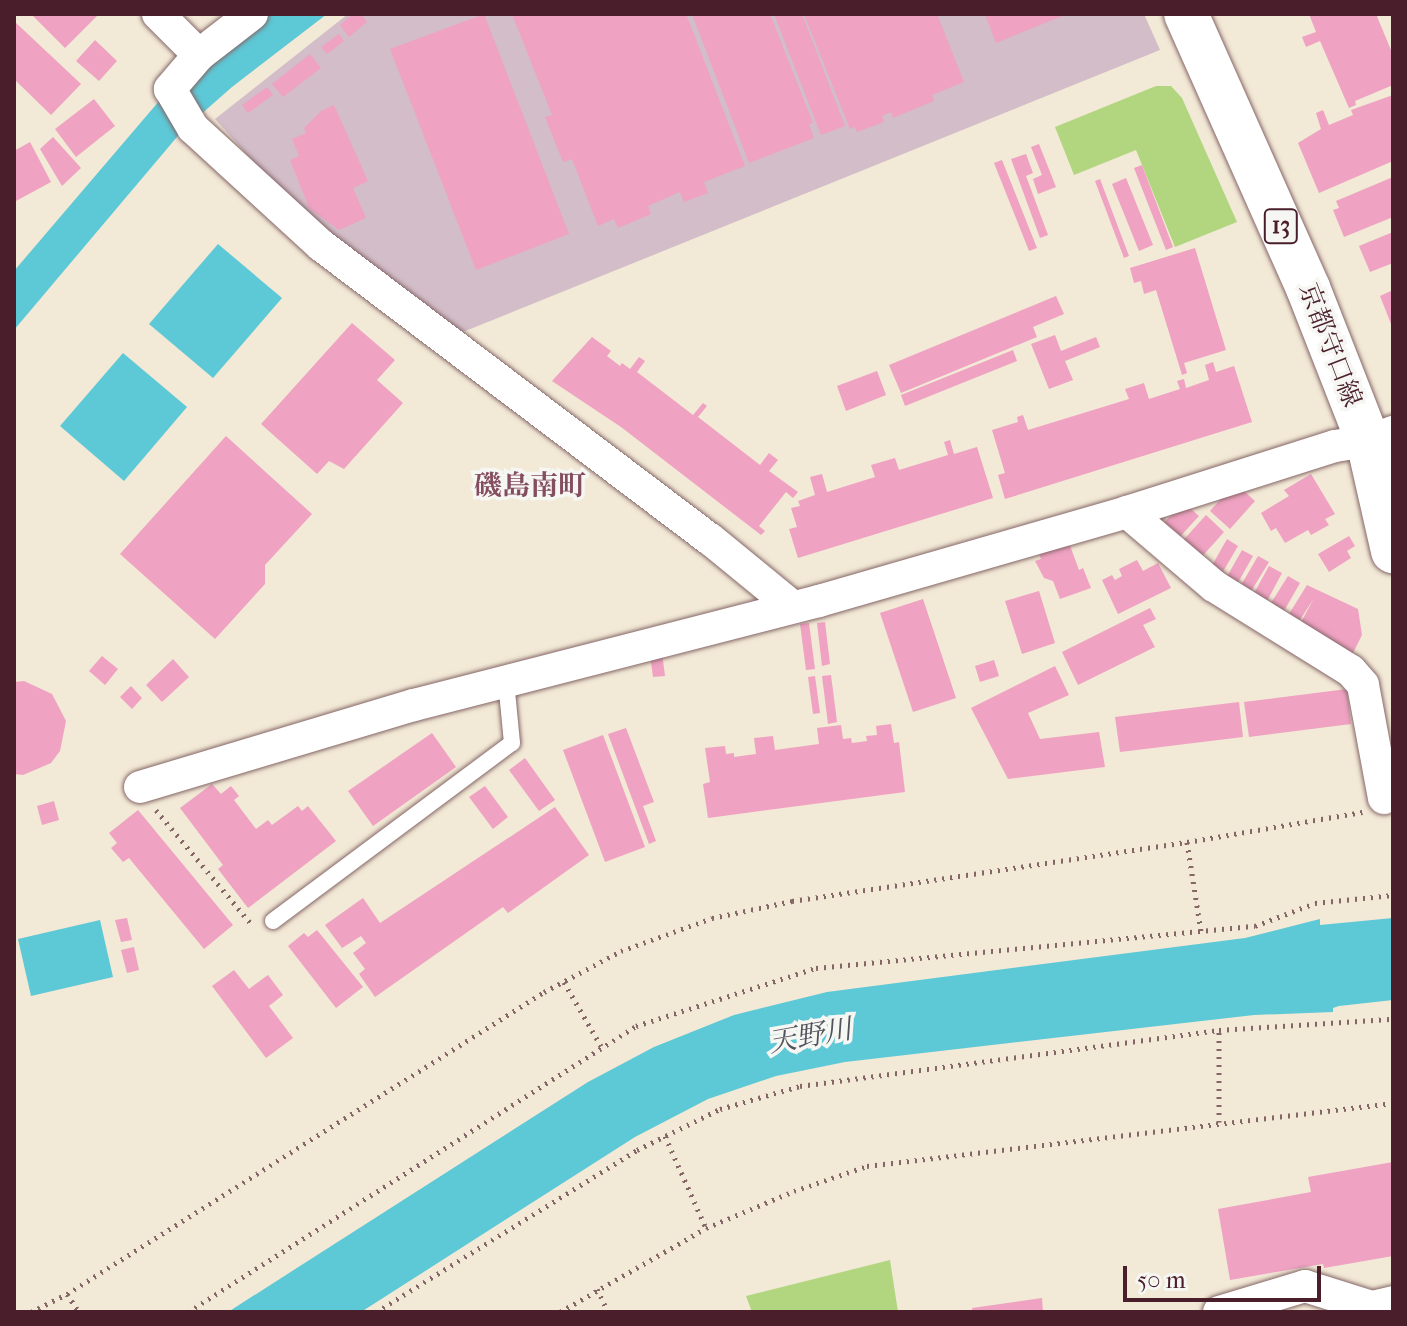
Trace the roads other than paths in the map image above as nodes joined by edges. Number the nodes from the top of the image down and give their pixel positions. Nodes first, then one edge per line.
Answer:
1 (158, 14) edge
2 (252, 14) edge
3 (1186, 14) edge
4 (199, 55) junction
5 (1380, 437) edge
6 (1127, 512) junction
7 (1393, 551) edge
8 (792, 606) junction
9 (506, 681) junction
10 (140, 787) road end
11 (1374, 805) road end
12 (273, 921) road end
13 (1393, 1302) edge
14 (1219, 1312) edge

1 - 4 street
2 - 4 street
3 - 5 main road, 京都守口線 / 13
4 - 8 street
5 - 6 street
5 - 7 main road, 京都守口線 / 13
6 - 8 street
6 - 11 street
8 - 9 street
9 - 10 street
9 - 12 lane
13 - 14 street

